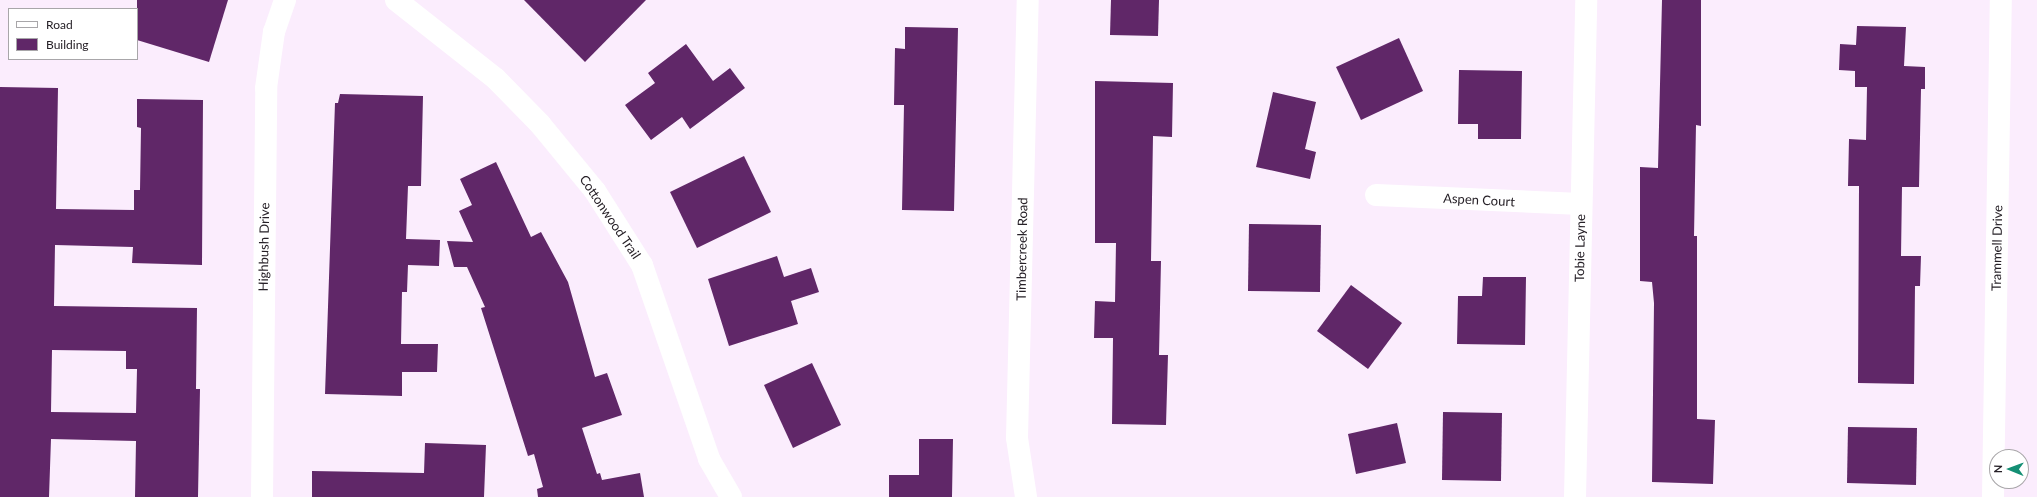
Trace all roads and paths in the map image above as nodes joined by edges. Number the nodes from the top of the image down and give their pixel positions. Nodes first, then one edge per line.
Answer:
1 (285, 0) edge
2 (396, 0) edge
3 (1028, 0) edge
4 (1586, 0) edge
5 (2001, 0) edge
6 (1376, 195) dead end
7 (1581, 204) junction
8 (262, 497) edge
9 (731, 497) edge
10 (1026, 497) edge
11 (1575, 497) edge
12 (1993, 497) edge

1 - 8 street, Highbush Drive
2 - 9 street, Cottonwood Trail
3 - 10 street, Timbercreek Road
4 - 7 street, Tobie Layne
5 - 12 street, Trammell Drive
6 - 7 street, Aspen Court
7 - 11 street, Tobie Layne

